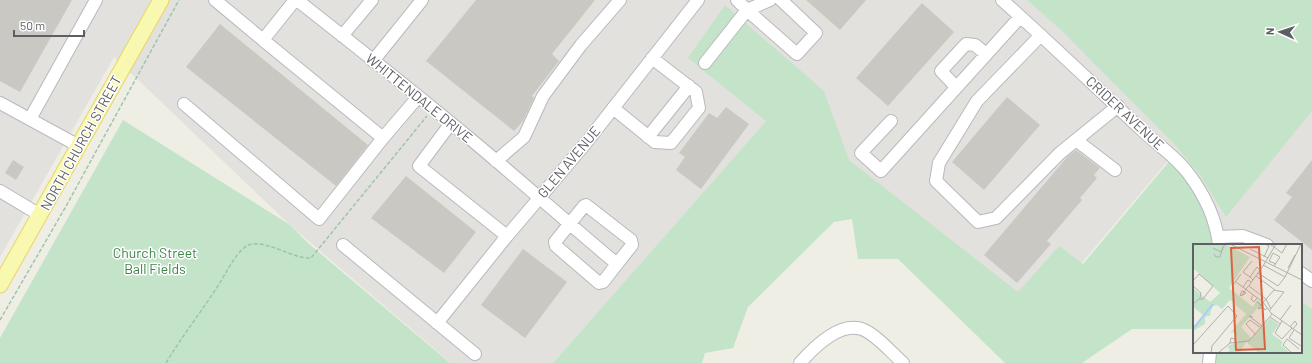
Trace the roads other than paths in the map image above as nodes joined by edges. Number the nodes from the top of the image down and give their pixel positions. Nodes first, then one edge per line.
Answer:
1 (96, 0) edge
2 (161, 0) edge
3 (216, 0) edge
4 (296, 0) edge
5 (372, 0) edge
6 (422, 0) edge
7 (620, 0) edge
8 (698, 0) edge
9 (737, 0) edge
10 (770, 0) edge
11 (781, 0) edge
12 (1002, 0) edge
13 (747, 10) junction
14 (1020, 17) junction
15 (1040, 35) junction
16 (342, 36) junction
17 (263, 40) junction
18 (986, 54) junction
19 (652, 58) junction
20 (373, 61) junction
21 (705, 63) dead end
22 (689, 86) junction
23 (956, 87) junction
24 (418, 97) junction
25 (0, 103) edge
26 (184, 104) dead end
27 (1118, 106) junction
28 (613, 108) junction
29 (30, 119) junction
30 (891, 121) dead end
31 (451, 123) junction
32 (648, 137) junction
33 (383, 138) junction
34 (1076, 140) junction
35 (79, 146) junction
36 (496, 161) junction
37 (1115, 170) dead end
38 (0, 191) edge
39 (538, 198) junction
40 (40, 215) junction
41 (569, 224) junction
42 (507, 236) junction
43 (1219, 241) edge
44 (1264, 244) edge
45 (343, 245) dead end
46 (617, 264) junction
47 (1302, 274) edge
48 (1312, 281) edge
49 (0, 285) edge
50 (437, 323) junction
51 (1210, 353) edge
52 (475, 354) dead end
53 (800, 363) edge
54 (903, 363) edge
55 (1209, 363) edge

1 - 29 street
2 - 35 main road, NORTH CHURCH STREET
3 - 17 street
4 - 16 street, WHITTENDALE DRIVE
4 - 17 street
5 - 16 street
6 - 20 street
7 - 36 street
8 - 19 street, GLEN AVENUE
9 - 13 street
10 - 13 street
11 - 13 street
12 - 14 street, CRIDER AVENUE
13 - 21 street
14 - 15 street, CRIDER AVENUE
14 - 18 street
15 - 27 street, CRIDER AVENUE
15 - 34 street
16 - 20 street, WHITTENDALE DRIVE
17 - 33 street
18 - 23 street
18 - 23 street
19 - 22 street
19 - 28 street, GLEN AVENUE
20 - 24 street, WHITTENDALE DRIVE
22 - 32 street
22 - 32 street
23 - 30 street
24 - 31 street, WHITTENDALE DRIVE
24 - 33 street
25 - 29 street
26 - 33 street
27 - 34 street
27 - 43 street, CRIDER AVENUE
28 - 32 street
28 - 39 street, GLEN AVENUE
29 - 35 street
31 - 36 street, WHITTENDALE DRIVE
31 - 42 street
34 - 37 street
35 - 40 main road, NORTH CHURCH STREET
36 - 39 street, WHITTENDALE DRIVE
38 - 40 street
39 - 41 street, WHITTENDALE DRIVE
39 - 42 street, GLEN AVENUE
40 - 49 main road, NORTH CHURCH STREET
41 - 46 street, WHITTENDALE DRIVE
41 - 46 street
41 - 46 street
42 - 50 street, GLEN AVENUE
43 - 44 street
45 - 50 street
47 - 48 street
50 - 52 street
51 - 55 street
53 - 54 street

